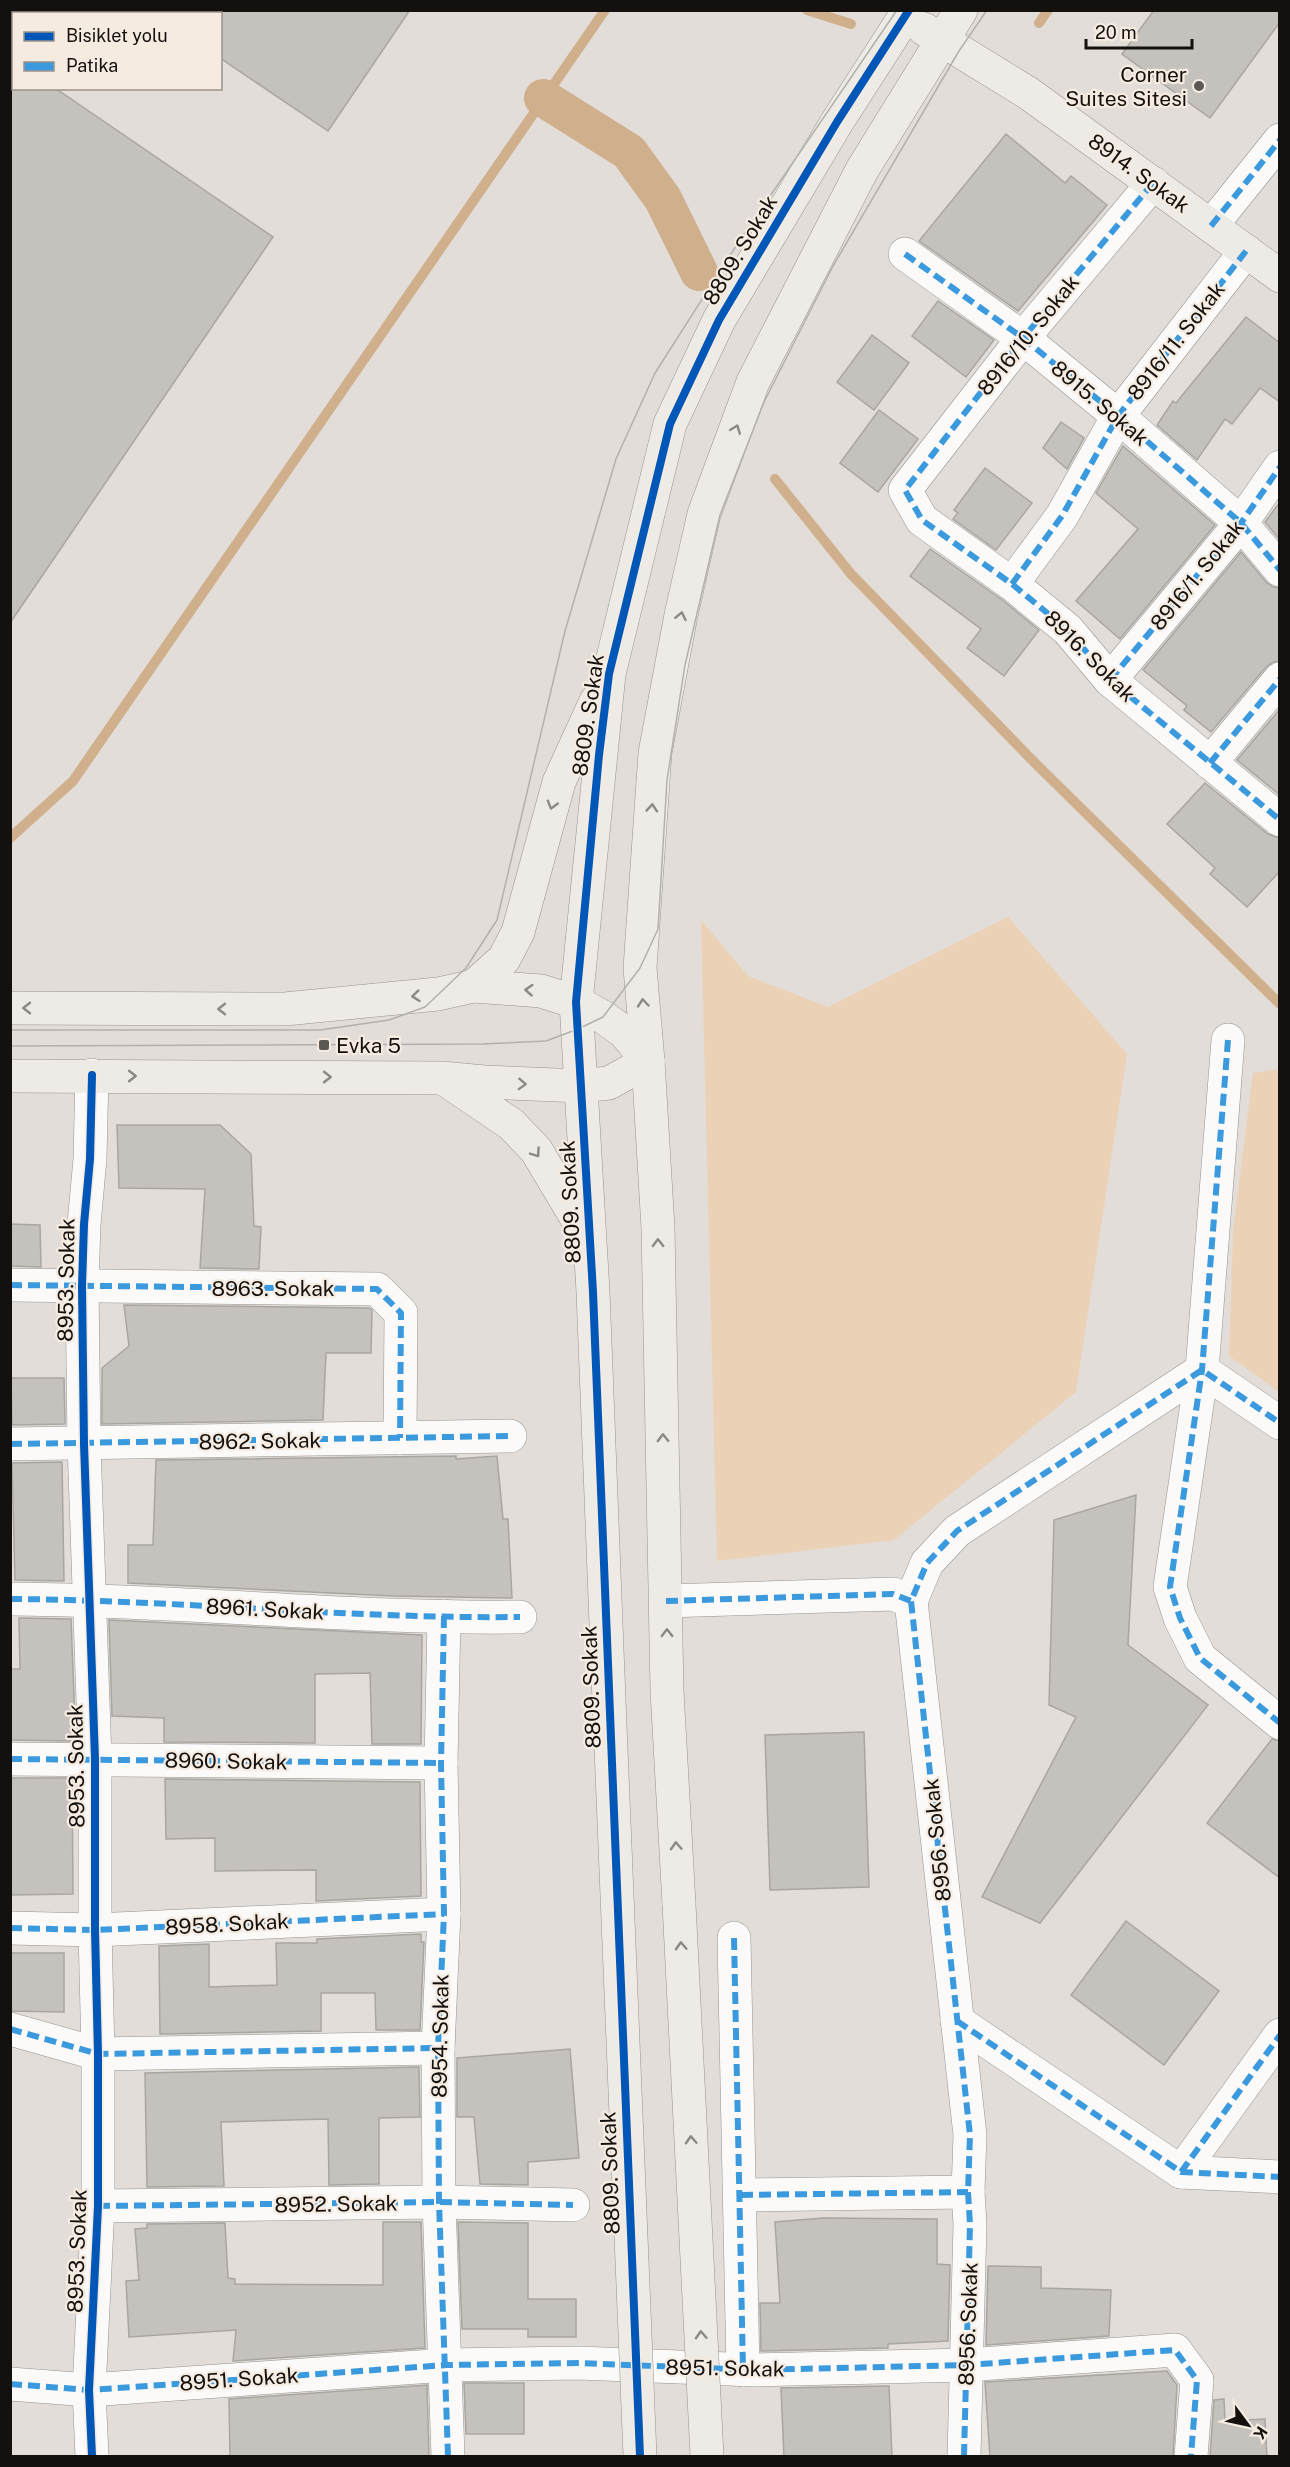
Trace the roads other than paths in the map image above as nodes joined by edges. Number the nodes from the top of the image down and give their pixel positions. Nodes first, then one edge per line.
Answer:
1 (961, 10) edge
2 (907, 14) edge
3 (942, 40) junction
4 (1280, 140) edge
5 (1154, 183) junction
6 (1211, 226) junction
7 (1246, 251) junction
8 (905, 254) dead end
9 (1280, 276) edge
10 (1023, 338) junction
11 (1118, 416) junction
12 (1280, 467) edge
13 (905, 489) joint
14 (1241, 523) junction
15 (1280, 570) edge
16 (1012, 584) junction
17 (609, 674) junction
18 (1280, 679) edge
19 (1110, 680) junction
20 (1210, 763) junction
21 (1280, 820) edge
22 (474, 986) junction
23 (576, 1002) junction
24 (10, 1008) edge
25 (1228, 1040) dead end
26 (648, 1061) junction
27 (10, 1076) edge
28 (92, 1076) junction
29 (442, 1078) junction
30 (581, 1086) junction
31 (590, 1240) junction
32 (10, 1285) edge
33 (82, 1286) junction
34 (1202, 1370) junction
35 (1280, 1423) edge
36 (510, 1436) dead end
37 (400, 1438) junction
38 (10, 1444) edge
39 (84, 1444) junction
40 (10, 1599) edge
41 (90, 1600) junction
42 (666, 1601) junction
43 (911, 1601) junction
44 (444, 1616) junction
45 (520, 1617) dead end
46 (1280, 1723) edge
47 (10, 1759) edge
48 (95, 1759) junction
49 (441, 1763) junction
50 (444, 1914) junction
51 (10, 1929) edge
52 (95, 1930) junction
53 (734, 1938) dead end
54 (957, 2021) junction
55 (10, 2029) edge
56 (1280, 2035) edge
57 (438, 2048) junction
58 (99, 2054) junction
59 (1181, 2172) junction
60 (1280, 2177) edge
61 (968, 2193) junction
62 (741, 2195) junction
63 (440, 2202) junction
64 (573, 2205) dead end
65 (98, 2206) junction
66 (447, 2365) junction
67 (967, 2365) junction
68 (743, 2370) junction
69 (10, 2384) edge
70 (89, 2390) junction
71 (92, 2457) edge
72 (448, 2457) edge
73 (640, 2457) edge
74 (707, 2457) edge
75 (964, 2457) edge
76 (1191, 2457) edge

1 - 3 street
2 - 3 street, 8914. Sokak
2 - 17 street, 8809. Sokak
3 - 5 street, 8914. Sokak
26 -> 3 street
4 - 6 street
5 - 6 street, 8914. Sokak
5 - 10 street, 8916/10. Sokak
6 - 7 street, 8914. Sokak
7 - 9 street, 8914. Sokak
7 - 11 street, 8916/11. Sokak
8 - 10 street, 8915. Sokak
10 - 11 street, 8915. Sokak
10 - 13 street, 8916/10. Sokak
11 - 14 street, 8915. Sokak
11 - 16 street, 8916/11. Sokak
12 - 14 street, 8916/1. Sokak
13 - 16 street, 8916. Sokak
14 - 15 street, 8915. Sokak
14 - 19 street, 8916/1. Sokak
16 - 19 street, 8916. Sokak
17 -> 22 street
17 - 23 street, 8809. Sokak
18 - 20 street
19 - 20 street, 8916. Sokak
20 - 21 street, 8916. Sokak
23 -> 22 street
22 -> 24 street
23 - 26 street
23 - 30 street, 8809. Sokak
25 - 34 street
26 - 30 street
42 -> 26 street
27 - 28 street
28 -> 29 street
28 - 33 street, 8953. Sokak
29 -> 30 street
29 -> 31 street
30 - 31 street, 8809. Sokak
31 - 73 street, 8809. Sokak, bridge
32 - 33 street, 8963. Sokak
33 - 37 street, 8963. Sokak
33 - 39 street, 8953. Sokak
34 - 35 street
34 - 43 street, 8956. Sokak
34 - 46 street
36 - 37 street, 8962. Sokak
37 - 39 street, 8962. Sokak
38 - 39 street, 8962. Sokak
39 - 41 street, 8953. Sokak
40 - 41 street, 8961. Sokak
41 - 44 street, 8961. Sokak
41 - 48 street, 8953. Sokak
42 - 43 street
74 -> 42 street, bridge
43 - 54 street, 8956. Sokak
44 - 45 street, 8961. Sokak
44 - 49 street, 8954. Sokak
47 - 48 street, 8960. Sokak
48 - 49 street, 8960. Sokak
48 - 52 street, 8953. Sokak
49 - 50 street, 8954. Sokak
50 - 52 street, 8958. Sokak
50 - 57 street, 8954. Sokak
51 - 52 street, 8958. Sokak
52 - 58 street, 8953. Sokak
53 - 62 street
54 - 59 street
54 - 61 street, 8956. Sokak
55 - 58 street
56 - 59 street
57 - 58 street
57 - 63 street, 8954. Sokak
58 - 65 street, 8953. Sokak
59 - 60 street
61 - 62 street
61 - 67 street, 8956. Sokak
62 - 68 street
63 - 64 street, 8952. Sokak
63 - 65 street, 8952. Sokak
63 - 66 street, 8954. Sokak
65 - 70 street, 8953. Sokak
66 - 68 street, 8951. Sokak
66 - 70 street, 8951. Sokak
66 - 72 street, 8954. Sokak
67 - 68 street, 8951. Sokak
67 - 75 street, 8956. Sokak
67 - 76 street, 8951. Sokak
69 - 70 street, 8951. Sokak
70 - 71 street, 8953. Sokak

